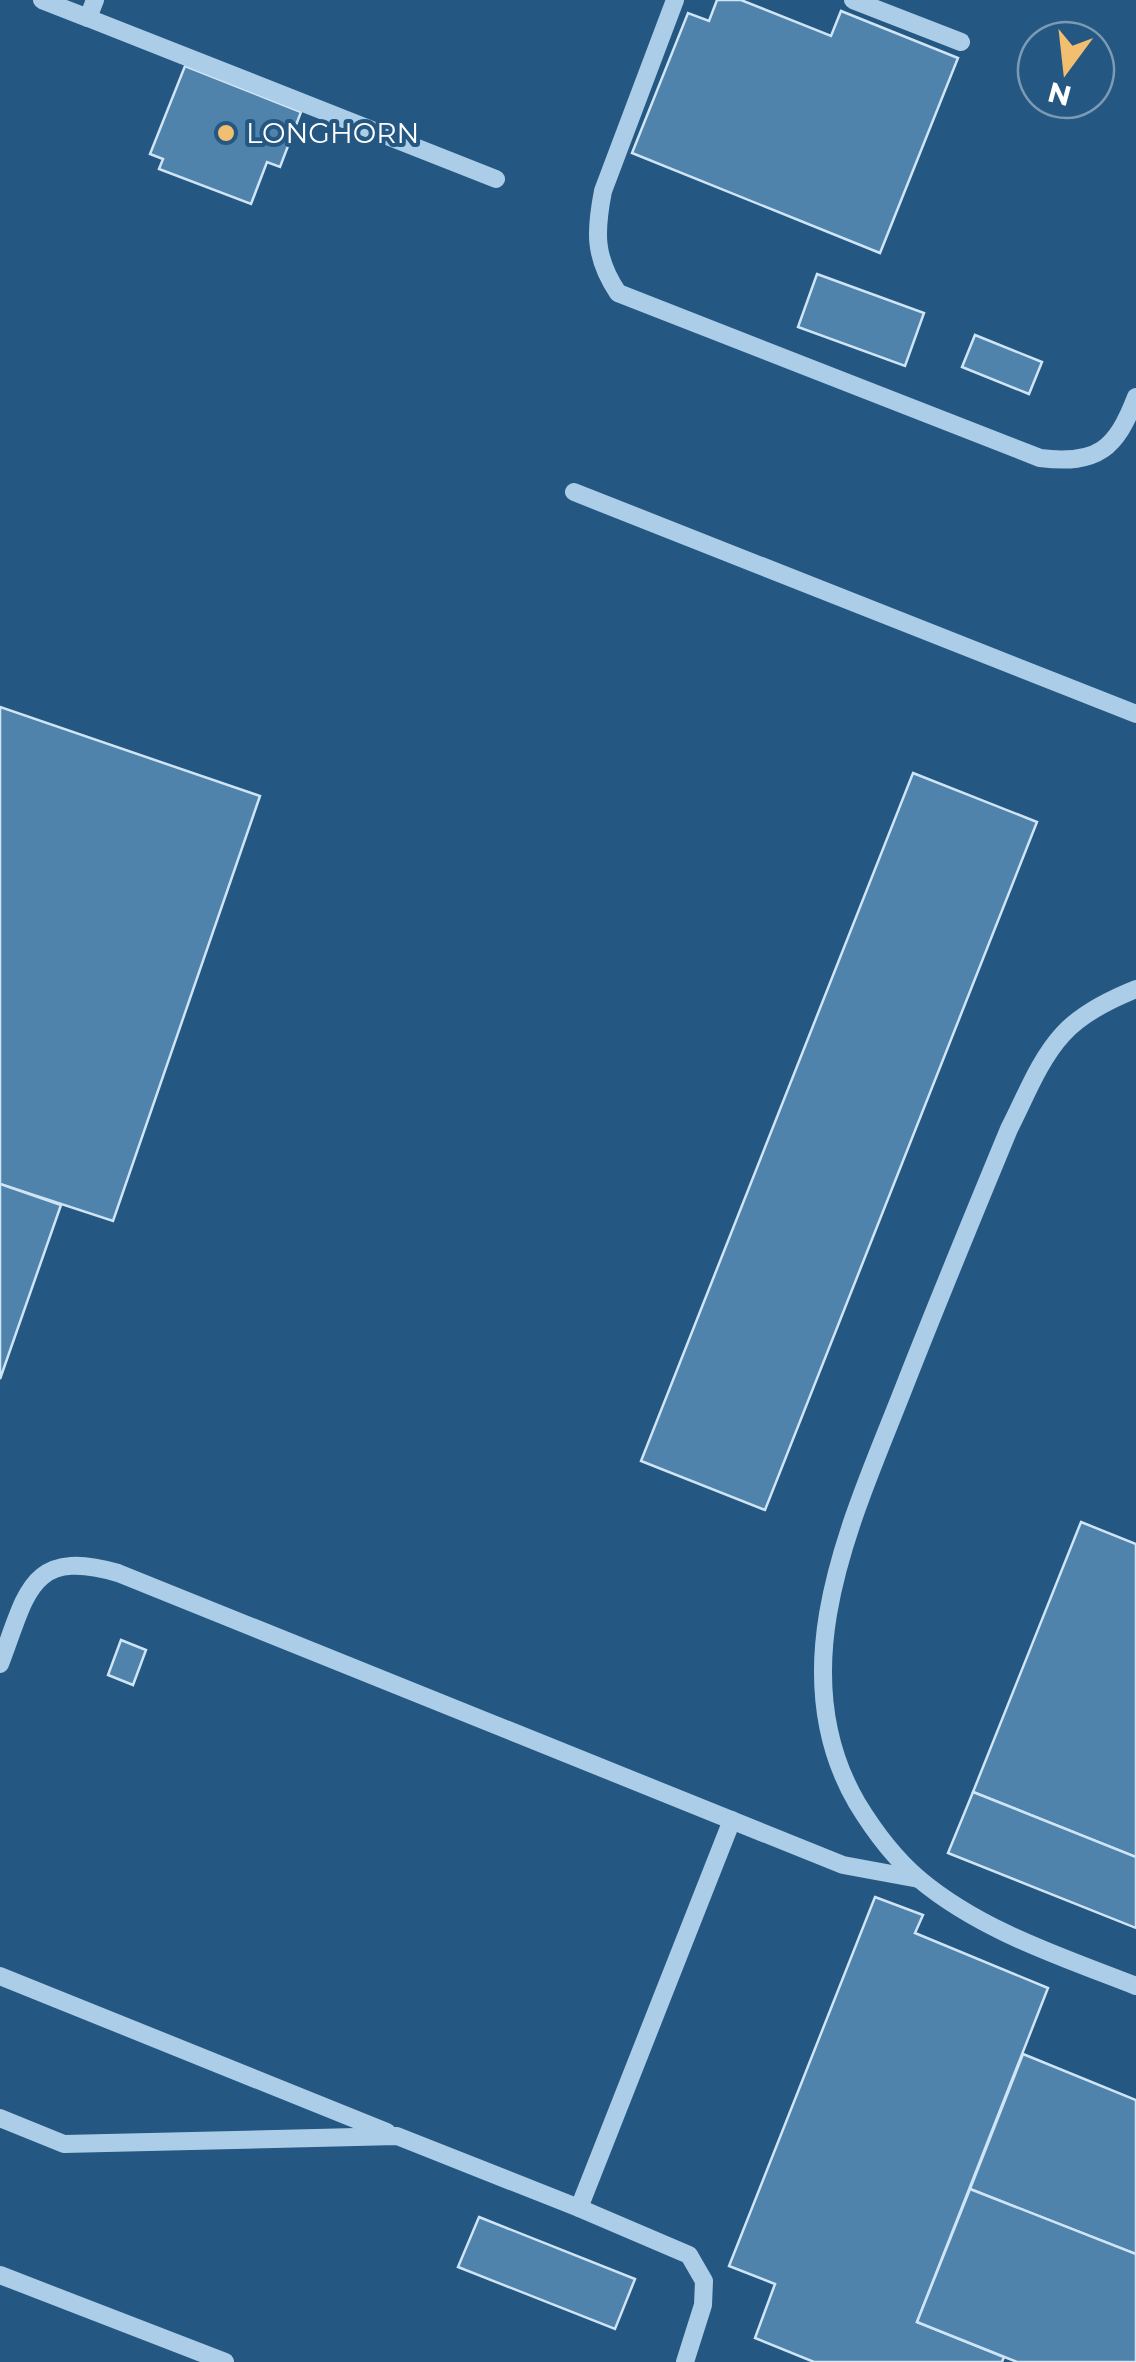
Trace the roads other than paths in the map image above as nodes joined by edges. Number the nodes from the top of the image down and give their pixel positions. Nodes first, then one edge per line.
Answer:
1 (42, 0) edge
2 (676, 0) edge
3 (853, 0) edge
4 (91, 9) edge
5 (960, 42) dead end
6 (496, 179) dead end
7 (1136, 397) edge
8 (574, 492) dead end
9 (1136, 714) edge
10 (1136, 990) edge
11 (0, 1664) edge
12 (732, 1820) junction
13 (919, 1879) junction
14 (0, 1976) edge
15 (1136, 1986) edge
16 (0, 2118) edge
17 (397, 2136) junction
18 (579, 2208) junction
19 (0, 2275) edge
20 (225, 2362) edge
21 (684, 2362) edge

1 - 4 lane
2 - 7 lane
3 - 5 lane
4 - 6 lane
8 - 9 lane
10 - 13 lane
11 - 12 lane
12 - 13 lane
12 - 18 lane
13 - 15 lane
14 - 17 lane
16 - 17 lane
17 - 18 lane
18 - 21 lane
19 - 20 lane

